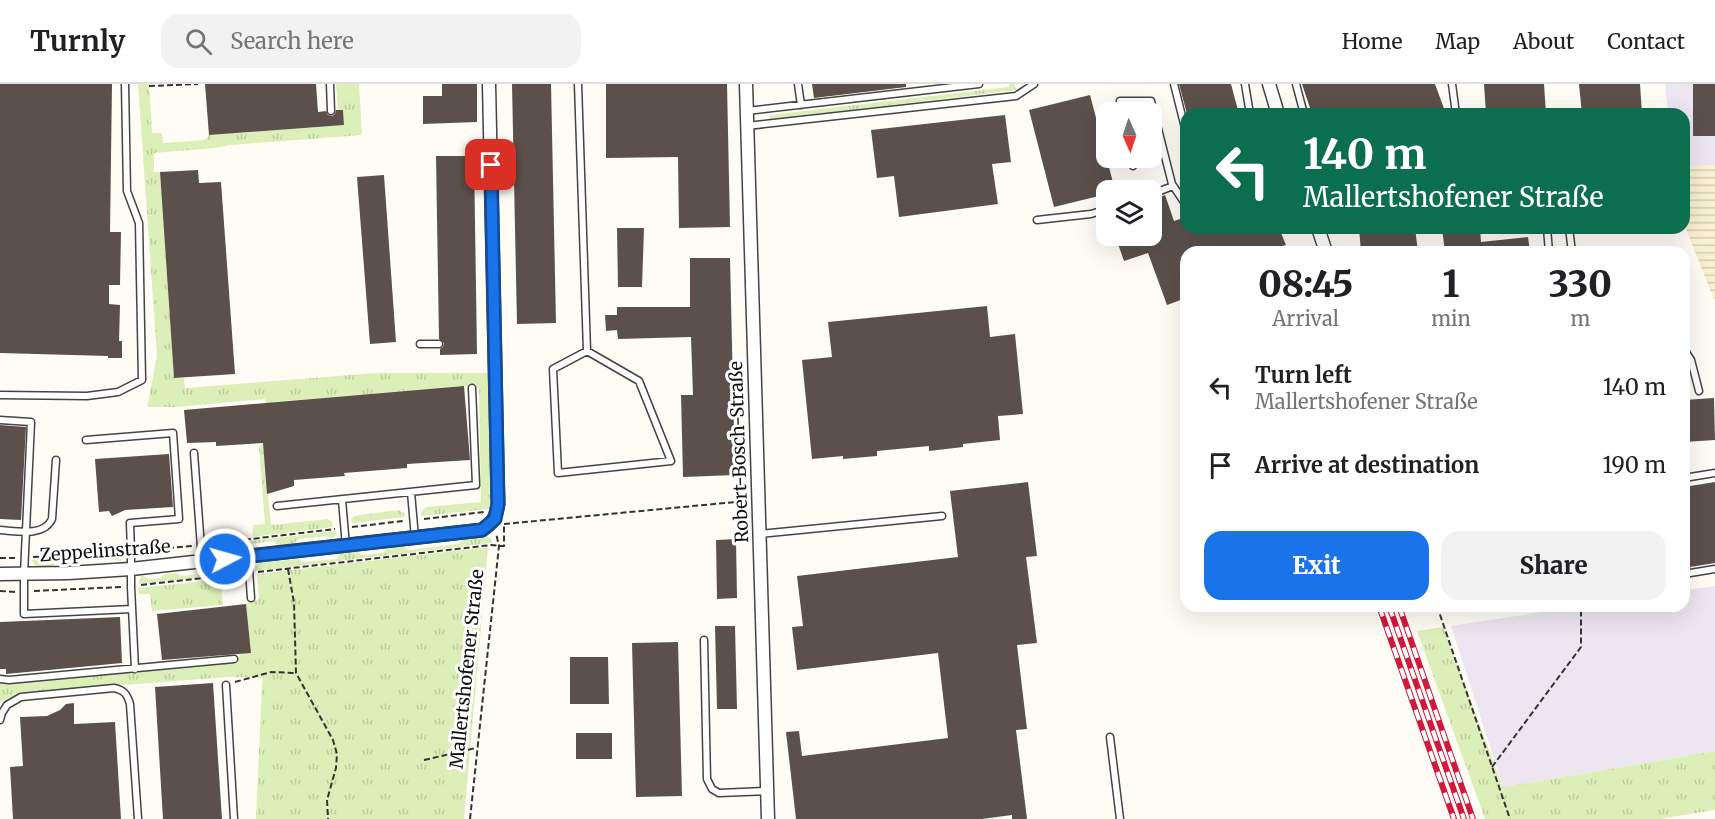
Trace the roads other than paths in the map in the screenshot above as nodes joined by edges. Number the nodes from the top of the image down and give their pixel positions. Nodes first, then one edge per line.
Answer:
1 (125, 84) edge
2 (330, 84) edge
3 (489, 84) edge
4 (578, 84) edge
5 (746, 84) edge
6 (798, 84) edge
7 (979, 84) edge
8 (1034, 84) edge
9 (1174, 84) edge
10 (1245, 84) edge
11 (1269, 84) edge
12 (1296, 84) edge
13 (1452, 84) edge
14 (1120, 102) edge
15 (1151, 102) edge
16 (801, 105) junction
17 (1180, 108) edge
18 (1249, 108) edge
19 (1276, 108) edge
20 (1302, 108) edge
21 (1455, 108) edge
22 (331, 111) dead end
23 (747, 111) junction
24 (747, 126) junction
25 (1162, 144) edge
26 (1173, 186) junction
27 (1162, 190) edge
28 (1180, 196) edge
29 (1096, 212) edge
30 (1037, 220) dead end
31 (420, 344) dead end
32 (439, 344) dead end
33 (587, 351) junction
34 (1690, 358) edge
35 (472, 388) dead end
36 (1699, 391) dead end
37 (0, 395) edge
38 (0, 420) edge
39 (86, 440) dead end
40 (194, 453) dead end
41 (56, 460) dead end
42 (1715, 473) edge
43 (1690, 477) edge
44 (411, 492) junction
45 (342, 500) junction
46 (278, 506) dead end
47 (942, 516) dead end
48 (0, 530) edge
49 (26, 531) junction
50 (759, 534) junction
51 (415, 538) junction
52 (346, 546) junction
53 (248, 556) junction
54 (202, 561) junction
55 (131, 569) junction
56 (1715, 569) edge
57 (1690, 573) edge
58 (0, 574) edge
59 (24, 574) junction
60 (251, 598) dead end
61 (132, 609) junction
62 (704, 640) dead end
63 (234, 659) dead end
64 (135, 669) junction
65 (0, 679) edge
66 (226, 685) road end
67 (0, 720) edge
68 (1110, 737) dead end
69 (767, 791) junction
70 (138, 819) edge
71 (234, 819) edge
72 (768, 819) edge
73 (1120, 819) edge

1 - 37 lane
2 - 22 lane
3 - 51 street, Zeppelinstraße
4 - 33 lane
5 - 23 street, Robert-Bosch-Straße
6 - 16 lane
7 - 16 lane
8 - 24 lane
9 - 17 lane
10 - 18 lane
11 - 19 street
12 - 20 lane
13 - 21 lane
14 - 15 lane
16 - 23 lane
23 - 24 street, Robert-Bosch-Straße
24 - 50 street, Robert-Bosch-Straße
25 - 26 lane
26 - 27 lane
26 - 28 lane
29 - 30 lane
31 - 32 lane
33 - 33 lane
34 - 36 lane
35 - 44 lane
38 - 49 lane
39 - 55 lane
40 - 54 lane
41 - 49 lane
42 - 43 lane
44 - 45 lane
44 - 51 lane
45 - 46 lane
45 - 52 lane
47 - 50 lane
48 - 49 lane
49 - 59 lane
50 - 69 street, Robert-Bosch-Straße
51 - 52 street, Zeppelinstraße
52 - 53 street, Zeppelinstraße
53 - 54 street, Zeppelinstraße
53 - 60 lane
54 - 55 street, Zeppelinstraße
55 - 59 street, Zeppelinstraße
55 - 61 lane
56 - 57 lane
58 - 59 street, Zeppelinstraße
59 - 61 lane
61 - 64 lane
62 - 69 lane
63 - 64 lane
64 - 65 lane
66 - 71 lane
67 - 70 lane
68 - 73 lane
69 - 72 street, Robert-Bosch-Straße

